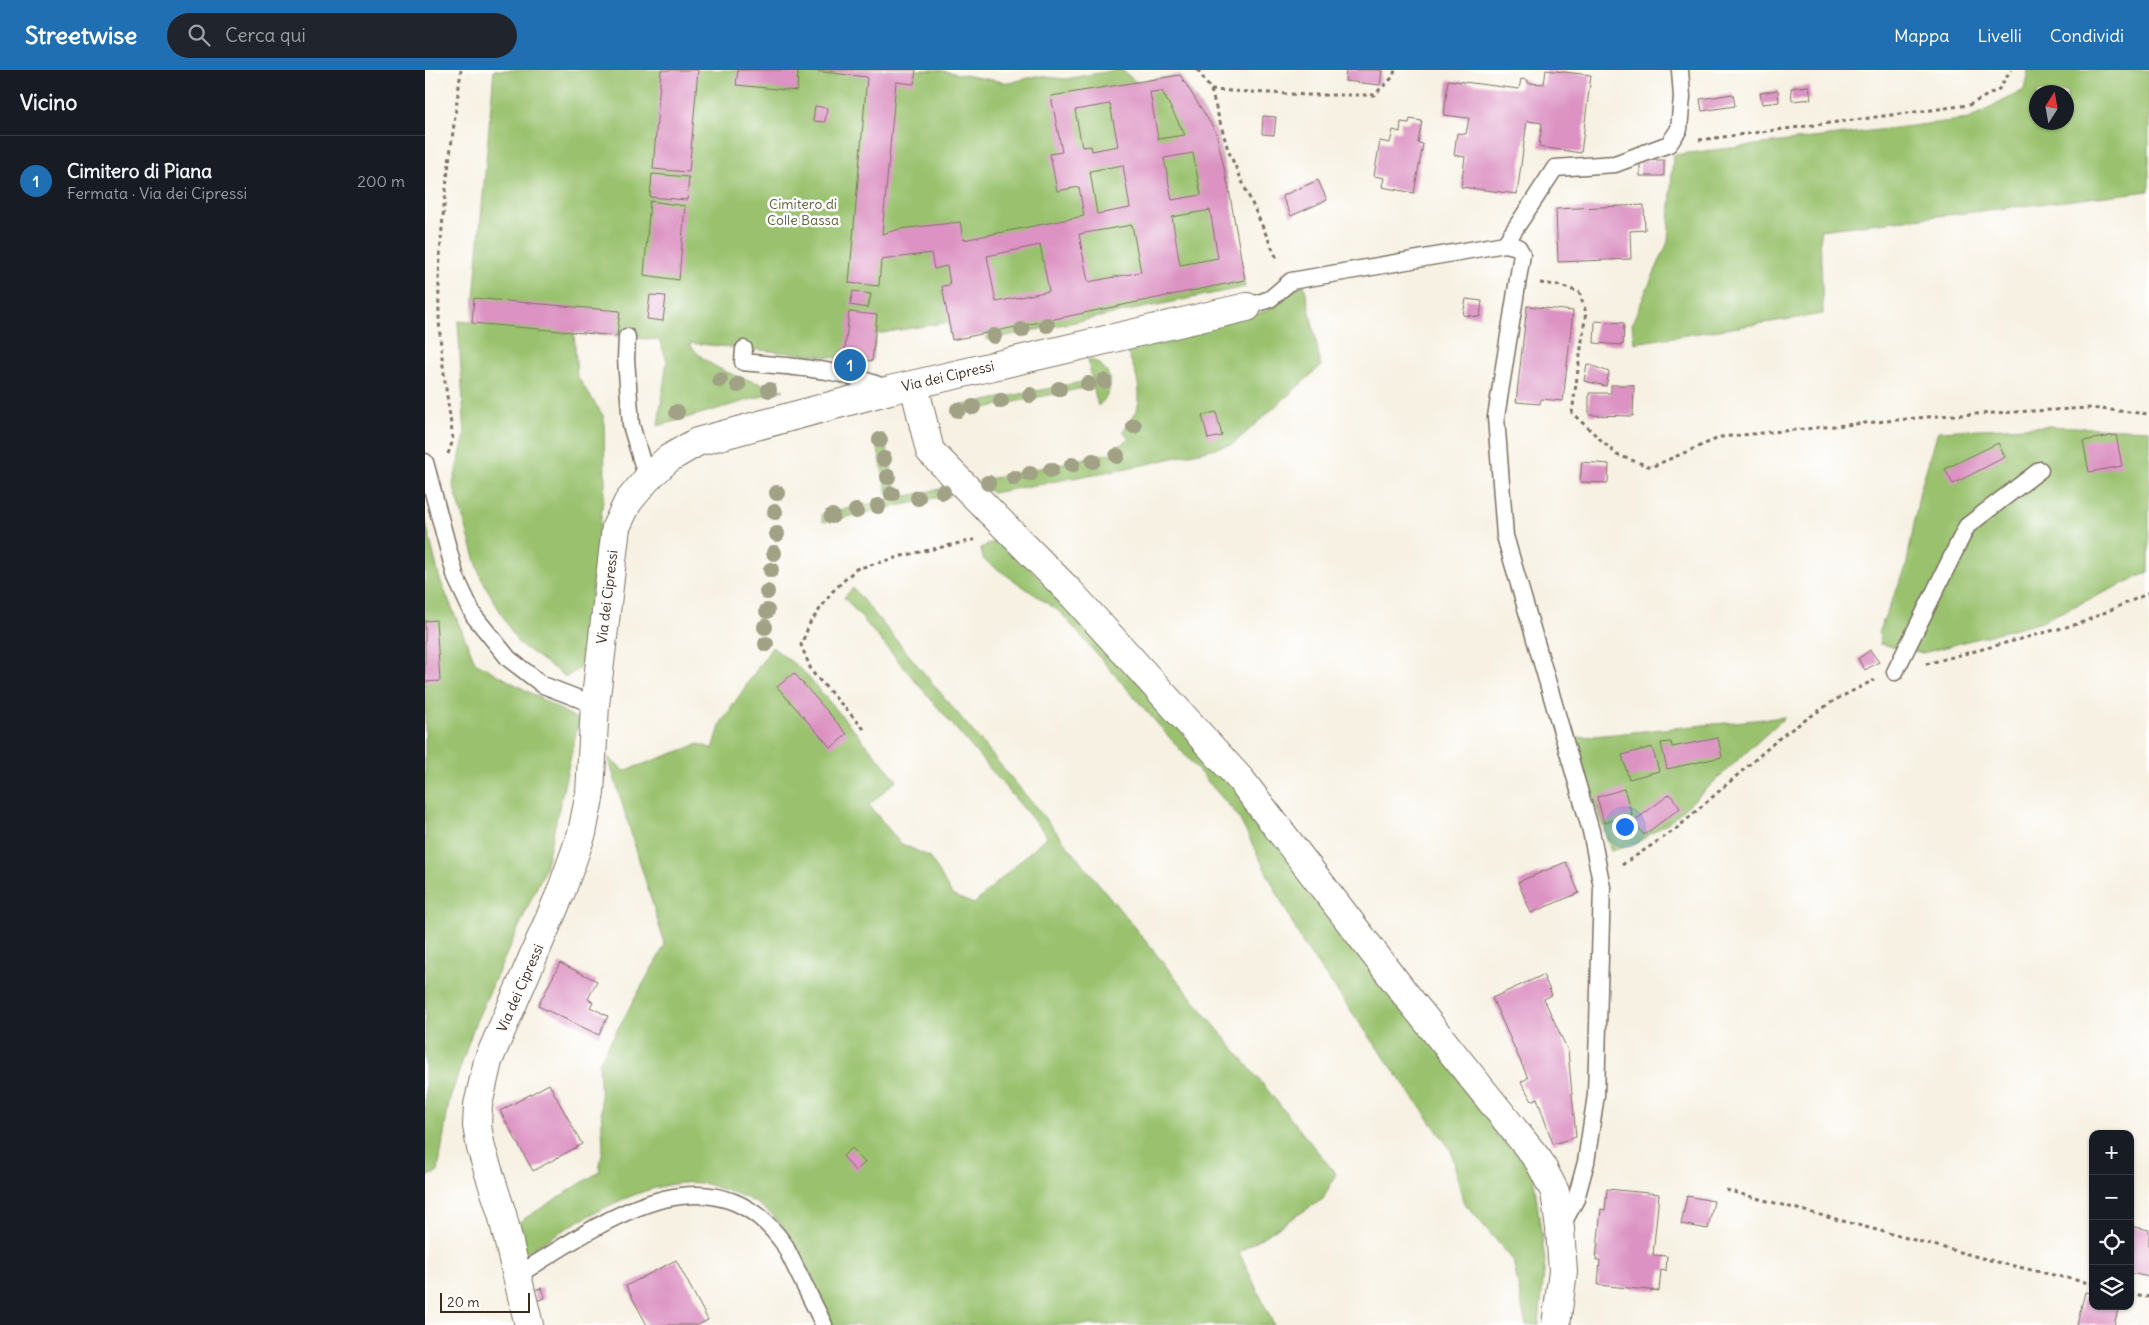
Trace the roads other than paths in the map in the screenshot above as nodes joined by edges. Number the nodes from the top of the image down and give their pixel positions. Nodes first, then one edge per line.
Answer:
1 (1680, 70) edge
2 (1505, 244) junction
3 (1247, 306) joint
4 (627, 336) dead end
5 (744, 349) dead end
6 (902, 387) junction
7 (425, 462) edge
8 (2040, 470) dead end
9 (647, 479) junction
10 (1895, 672) road end
11 (595, 705) junction
12 (1560, 1229) junction
13 (518, 1275) junction
14 (529, 1325) edge
15 (824, 1325) edge
16 (1556, 1325) edge

1 - 2 lane
2 - 3 lane
2 - 12 lane
3 - 6 street, Via dei Cipressi
4 - 9 lane
5 - 6 lane
6 - 9 street, Via dei Cipressi
6 - 12 street
7 - 11 lane
8 - 10 lane
9 - 11 street, Via dei Cipressi
11 - 13 street, Via dei Cipressi
12 - 16 street
13 - 14 street, Via dei Cipressi
13 - 15 lane

